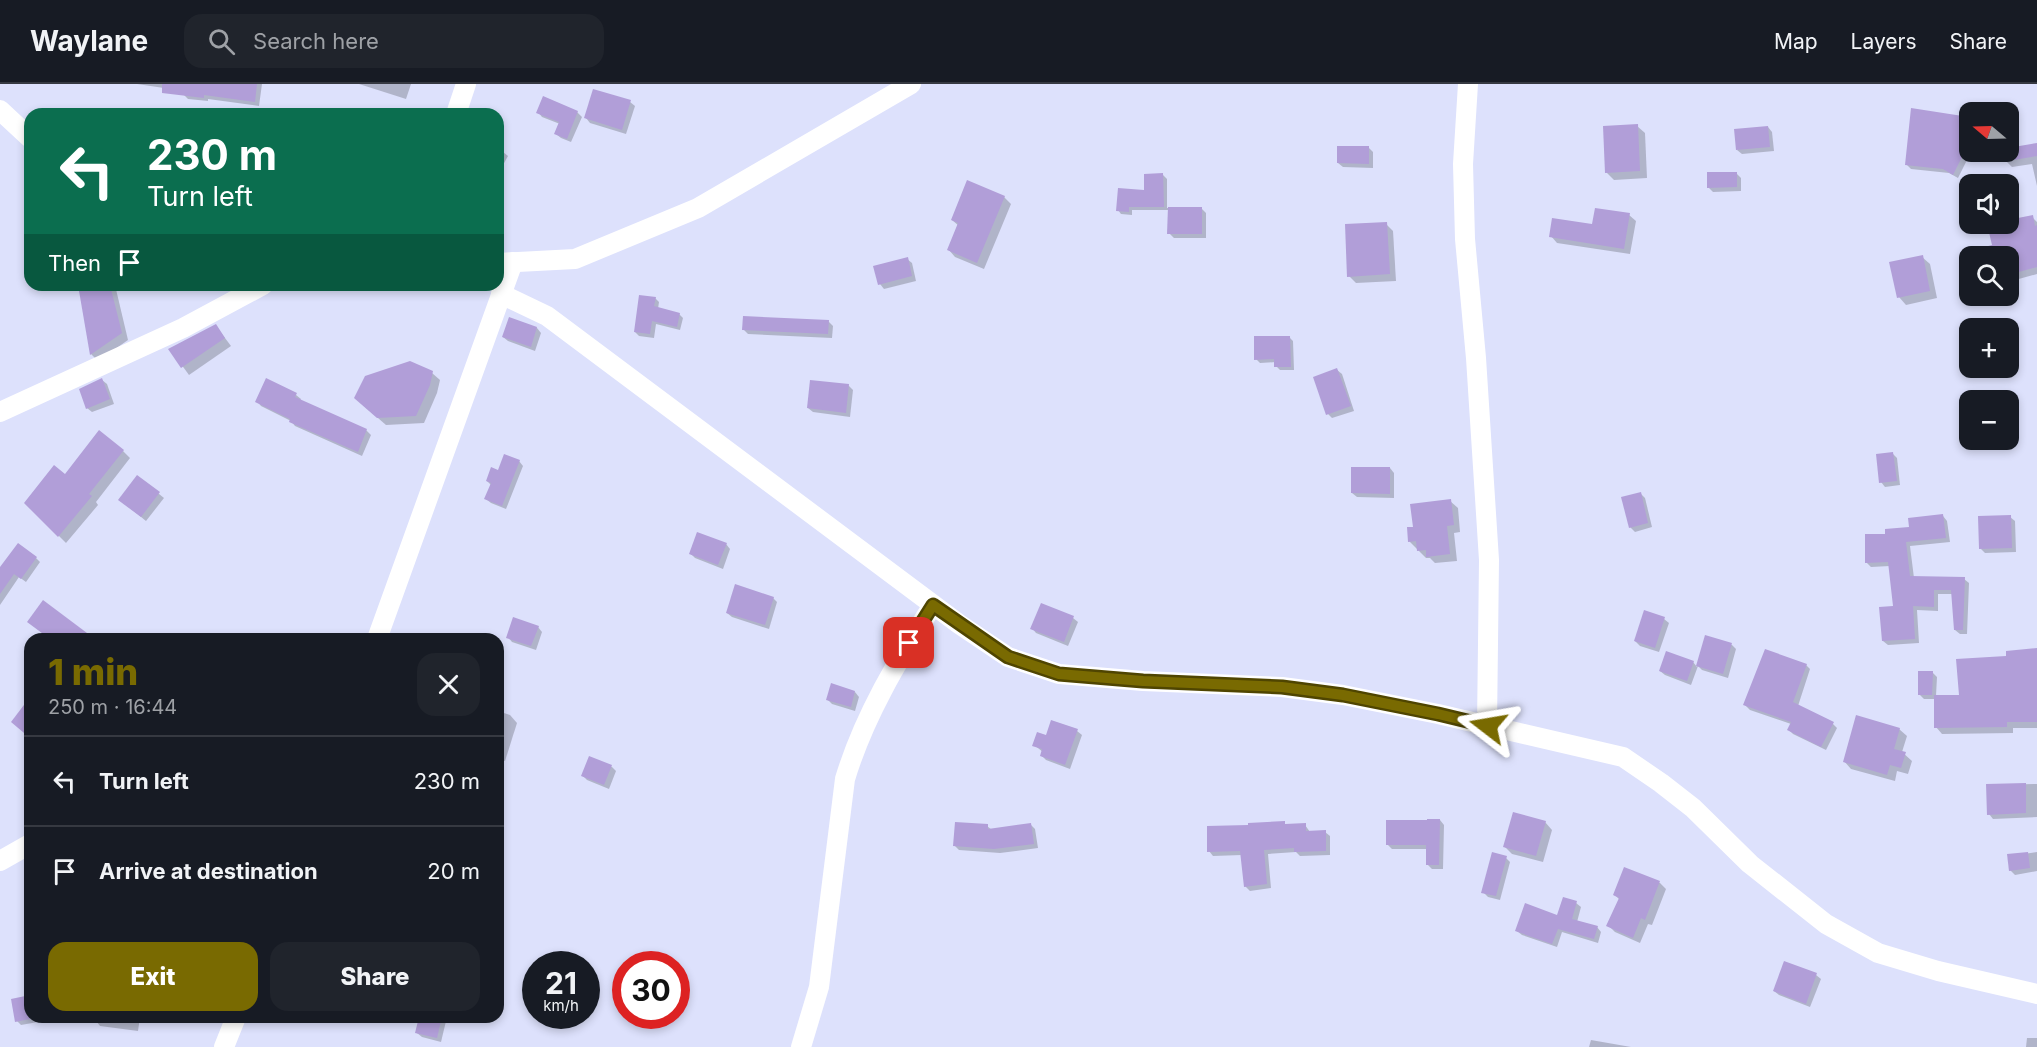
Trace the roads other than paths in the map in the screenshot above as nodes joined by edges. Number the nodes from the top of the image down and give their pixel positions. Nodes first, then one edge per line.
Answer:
1 (466, 84) edge
2 (910, 84) edge
3 (1467, 84) edge
4 (458, 108) edge
5 (0, 110) edge
6 (24, 132) edge
7 (505, 262) edge
8 (252, 291) edge
9 (501, 291) edge
10 (501, 294) junction
11 (0, 412) edge
12 (933, 605) junction
13 (379, 633) edge
14 (1488, 726) junction
15 (24, 847) edge
16 (0, 861) edge
17 (2037, 994) edge
18 (234, 1023) edge
19 (225, 1047) edge
20 (801, 1047) edge

1 - 4 street
2 - 7 street
3 - 14 street
5 - 6 street
8 - 11 street
9 - 10 street
10 - 12 street
10 - 13 street
12 - 14 street
12 - 20 street
14 - 17 street
15 - 16 street
18 - 19 street

